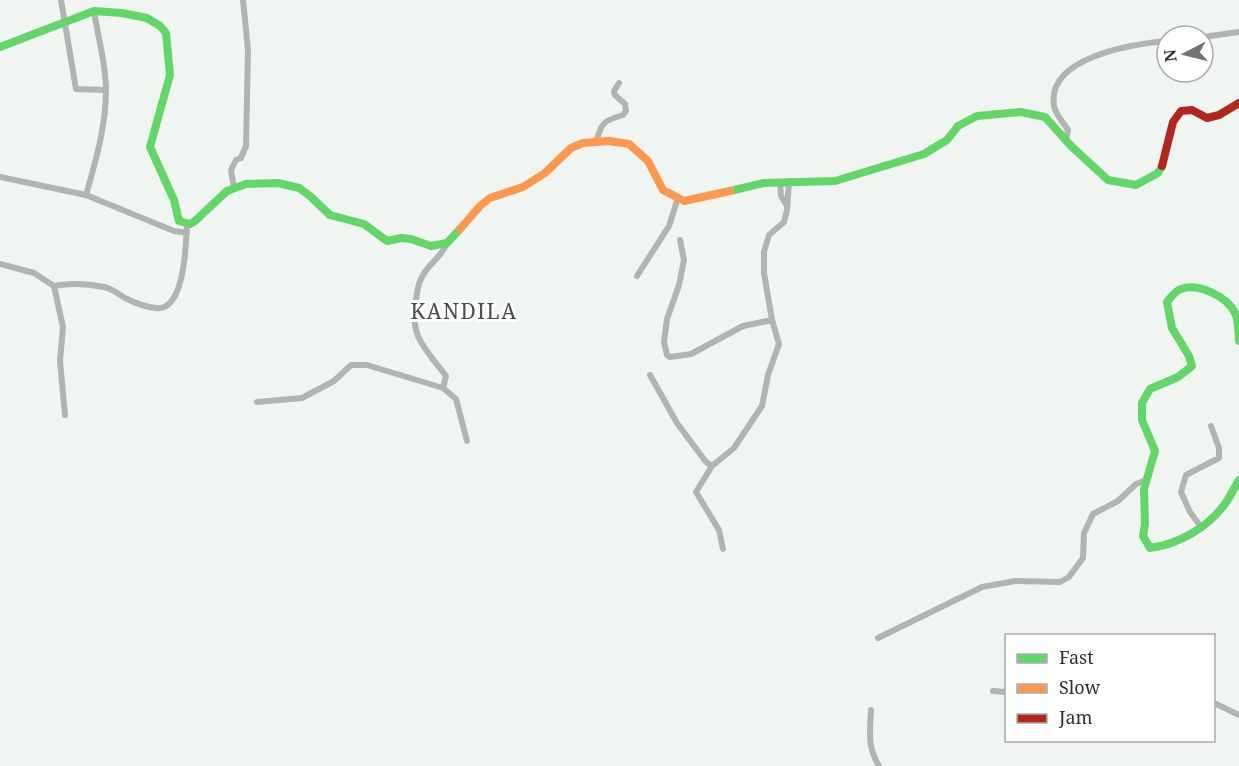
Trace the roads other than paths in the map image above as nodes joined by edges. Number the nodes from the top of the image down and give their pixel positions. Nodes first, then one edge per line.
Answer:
1 (61, 0) edge
2 (243, 0) edge
3 (94, 11) junction
4 (66, 21) junction
5 (1239, 32) edge
6 (1215, 35) edge
7 (1155, 42) edge
8 (0, 47) edge
9 (619, 83) dead end
10 (106, 90) junction
11 (1239, 103) edge
12 (1066, 140) junction
13 (596, 142) junction
14 (0, 177) edge
15 (785, 181) junction
16 (234, 188) junction
17 (86, 195) junction
18 (678, 198) junction
19 (187, 228) junction
20 (680, 240) dead end
21 (447, 243) junction
22 (0, 264) edge
23 (637, 276) dead end
24 (54, 286) junction
25 (772, 320) junction
26 (1239, 341) edge
27 (650, 375) dead end
28 (443, 388) junction
29 (256, 402) dead end
30 (64, 415) dead end
31 (1211, 426) dead end
32 (467, 441) dead end
33 (712, 466) junction
34 (1146, 480) junction
35 (1239, 480) edge
36 (1201, 527) junction
37 (723, 549) dead end
38 (878, 638) dead end
39 (993, 691) dead end
40 (1005, 692) edge
41 (1215, 703) edge
42 (871, 710) dead end
43 (1239, 715) edge
44 (879, 766) edge

1 - 4 street
2 - 16 street
3 - 4 main road
3 - 10 street
3 - 19 main road
4 - 8 main road
4 - 10 street
5 - 6 street
7 - 12 street
9 - 13 street
10 - 17 street
11 - 12 main road
12 - 15 main road
13 - 18 main road
13 - 21 main road
14 - 17 street
15 - 18 main road
15 - 25 street
16 - 19 main road
16 - 21 main road
17 - 19 street
18 - 23 street
19 - 24 street
20 - 25 street
21 - 28 street
22 - 24 street
24 - 30 street
25 - 33 street
26 - 34 main road
27 - 33 street
28 - 29 street
28 - 32 street
31 - 36 street
33 - 37 street
34 - 36 main road
34 - 38 street
35 - 36 main road
39 - 40 street
41 - 43 street
42 - 44 street

